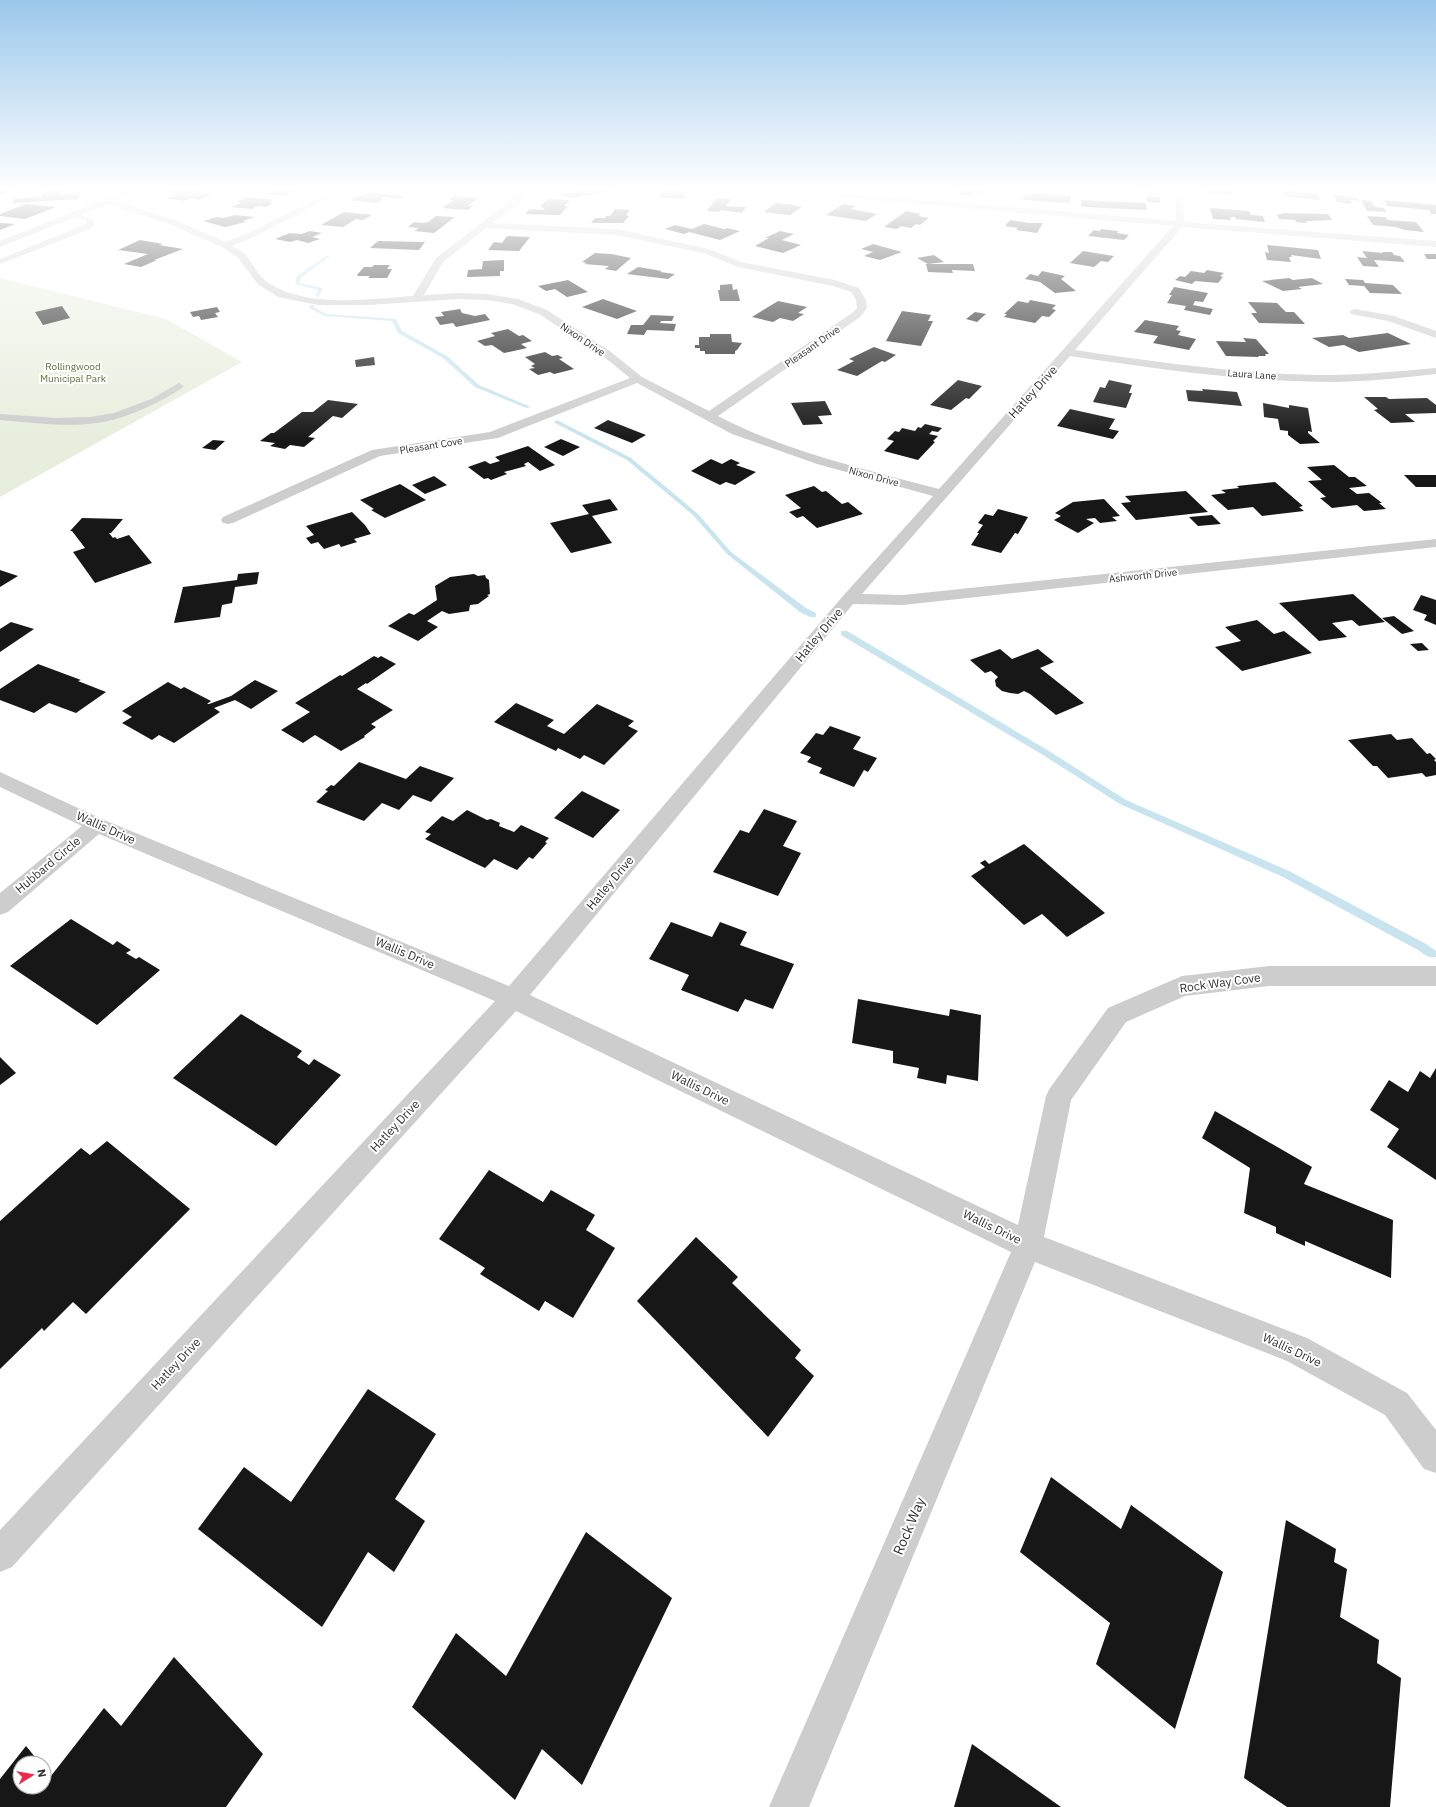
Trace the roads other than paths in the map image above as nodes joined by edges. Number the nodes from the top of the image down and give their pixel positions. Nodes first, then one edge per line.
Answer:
1 (253, 272) edge
2 (432, 272) edge
3 (776, 272) edge
4 (1138, 272) edge
5 (417, 298) junction
6 (1355, 312) dead end
7 (1436, 335) edge
8 (1069, 352) junction
9 (1436, 371) edge
10 (638, 379) junction
11 (179, 386) dead end
12 (0, 417) edge
13 (709, 418) junction
14 (943, 494) junction
15 (228, 520) dead end
16 (1436, 543) edge
17 (849, 598) junction
18 (0, 779) edge
19 (97, 824) junction
20 (0, 906) edge
21 (1436, 976) edge
22 (513, 998) junction
23 (1028, 1244) junction
24 (1436, 1457) edge
25 (0, 1555) edge
26 (789, 1807) edge

1 - 5 street, Nixon Drive
2 - 5 street
3 - 13 street, Pleasant Drive
4 - 8 street, Hatley Drive
5 - 10 street, Nixon Drive
6 - 7 street
8 - 9 street, Laura Lane
8 - 14 street, Hatley Drive
10 - 13 street, Nixon Drive
10 - 15 street, Pleasant Cove
11 - 12 lane
13 - 14 street, Nixon Drive
14 - 17 street, Hatley Drive
16 - 17 street, Ashworth Drive
17 - 22 street, Hatley Drive
18 - 19 street, Wallis Drive
19 - 20 street, Hubbard Circle
19 - 22 street, Wallis Drive
21 - 23 street, Rock Way Cove
22 - 23 street, Wallis Drive
22 - 25 street, Hatley Drive
23 - 24 street, Wallis Drive
23 - 26 street, Rock Way

